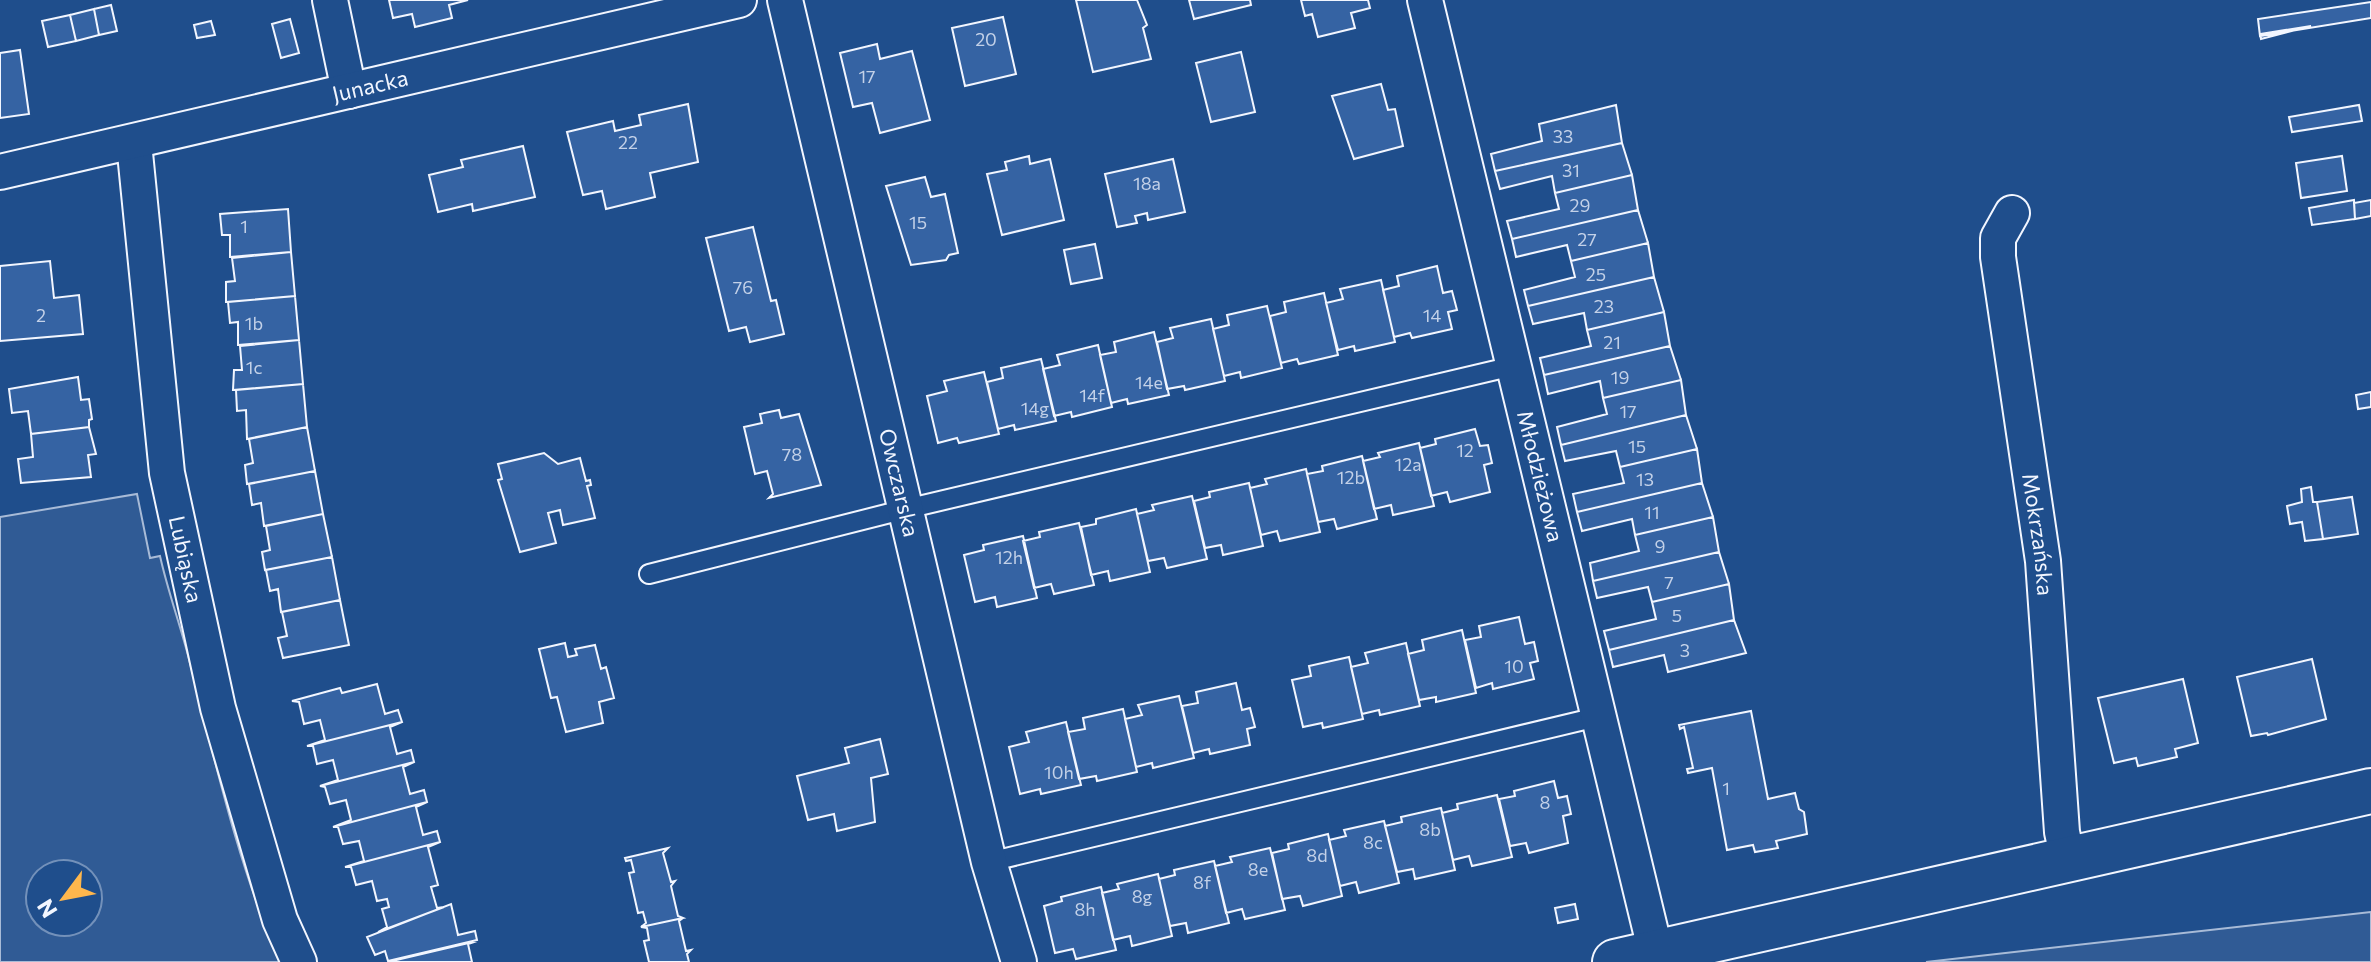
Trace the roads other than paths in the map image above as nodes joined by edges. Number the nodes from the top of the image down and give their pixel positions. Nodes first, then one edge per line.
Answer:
1 (330, 0) edge
2 (739, 0) edge
3 (785, 0) edge
4 (1425, 0) edge
5 (349, 91) junction
6 (134, 143) junction
7 (0, 172) edge
8 (2012, 213) dead end
9 (1513, 366) junction
10 (906, 509) junction
11 (649, 574) dead end
12 (1597, 717) junction
13 (2371, 791) edge
14 (2068, 860) junction
15 (989, 862) junction
16 (1635, 957) edge
17 (299, 962) edge
18 (1019, 962) edge

1 - 5 street
2 - 5 street, Junacka
3 - 10 street, Owczarska
4 - 9 street, Młodzieżowa
5 - 6 street, Junacka
6 - 7 street, Junacka
6 - 17 street, Lubiąska
8 - 14 street, Mokrzańska
9 - 10 lane
9 - 12 street, Młodzieżowa
10 - 11 lane
10 - 15 street, Owczarska
12 - 15 lane
12 - 16 street, Młodzieżowa
13 - 14 street
14 - 16 street
15 - 18 street, Owczarska

